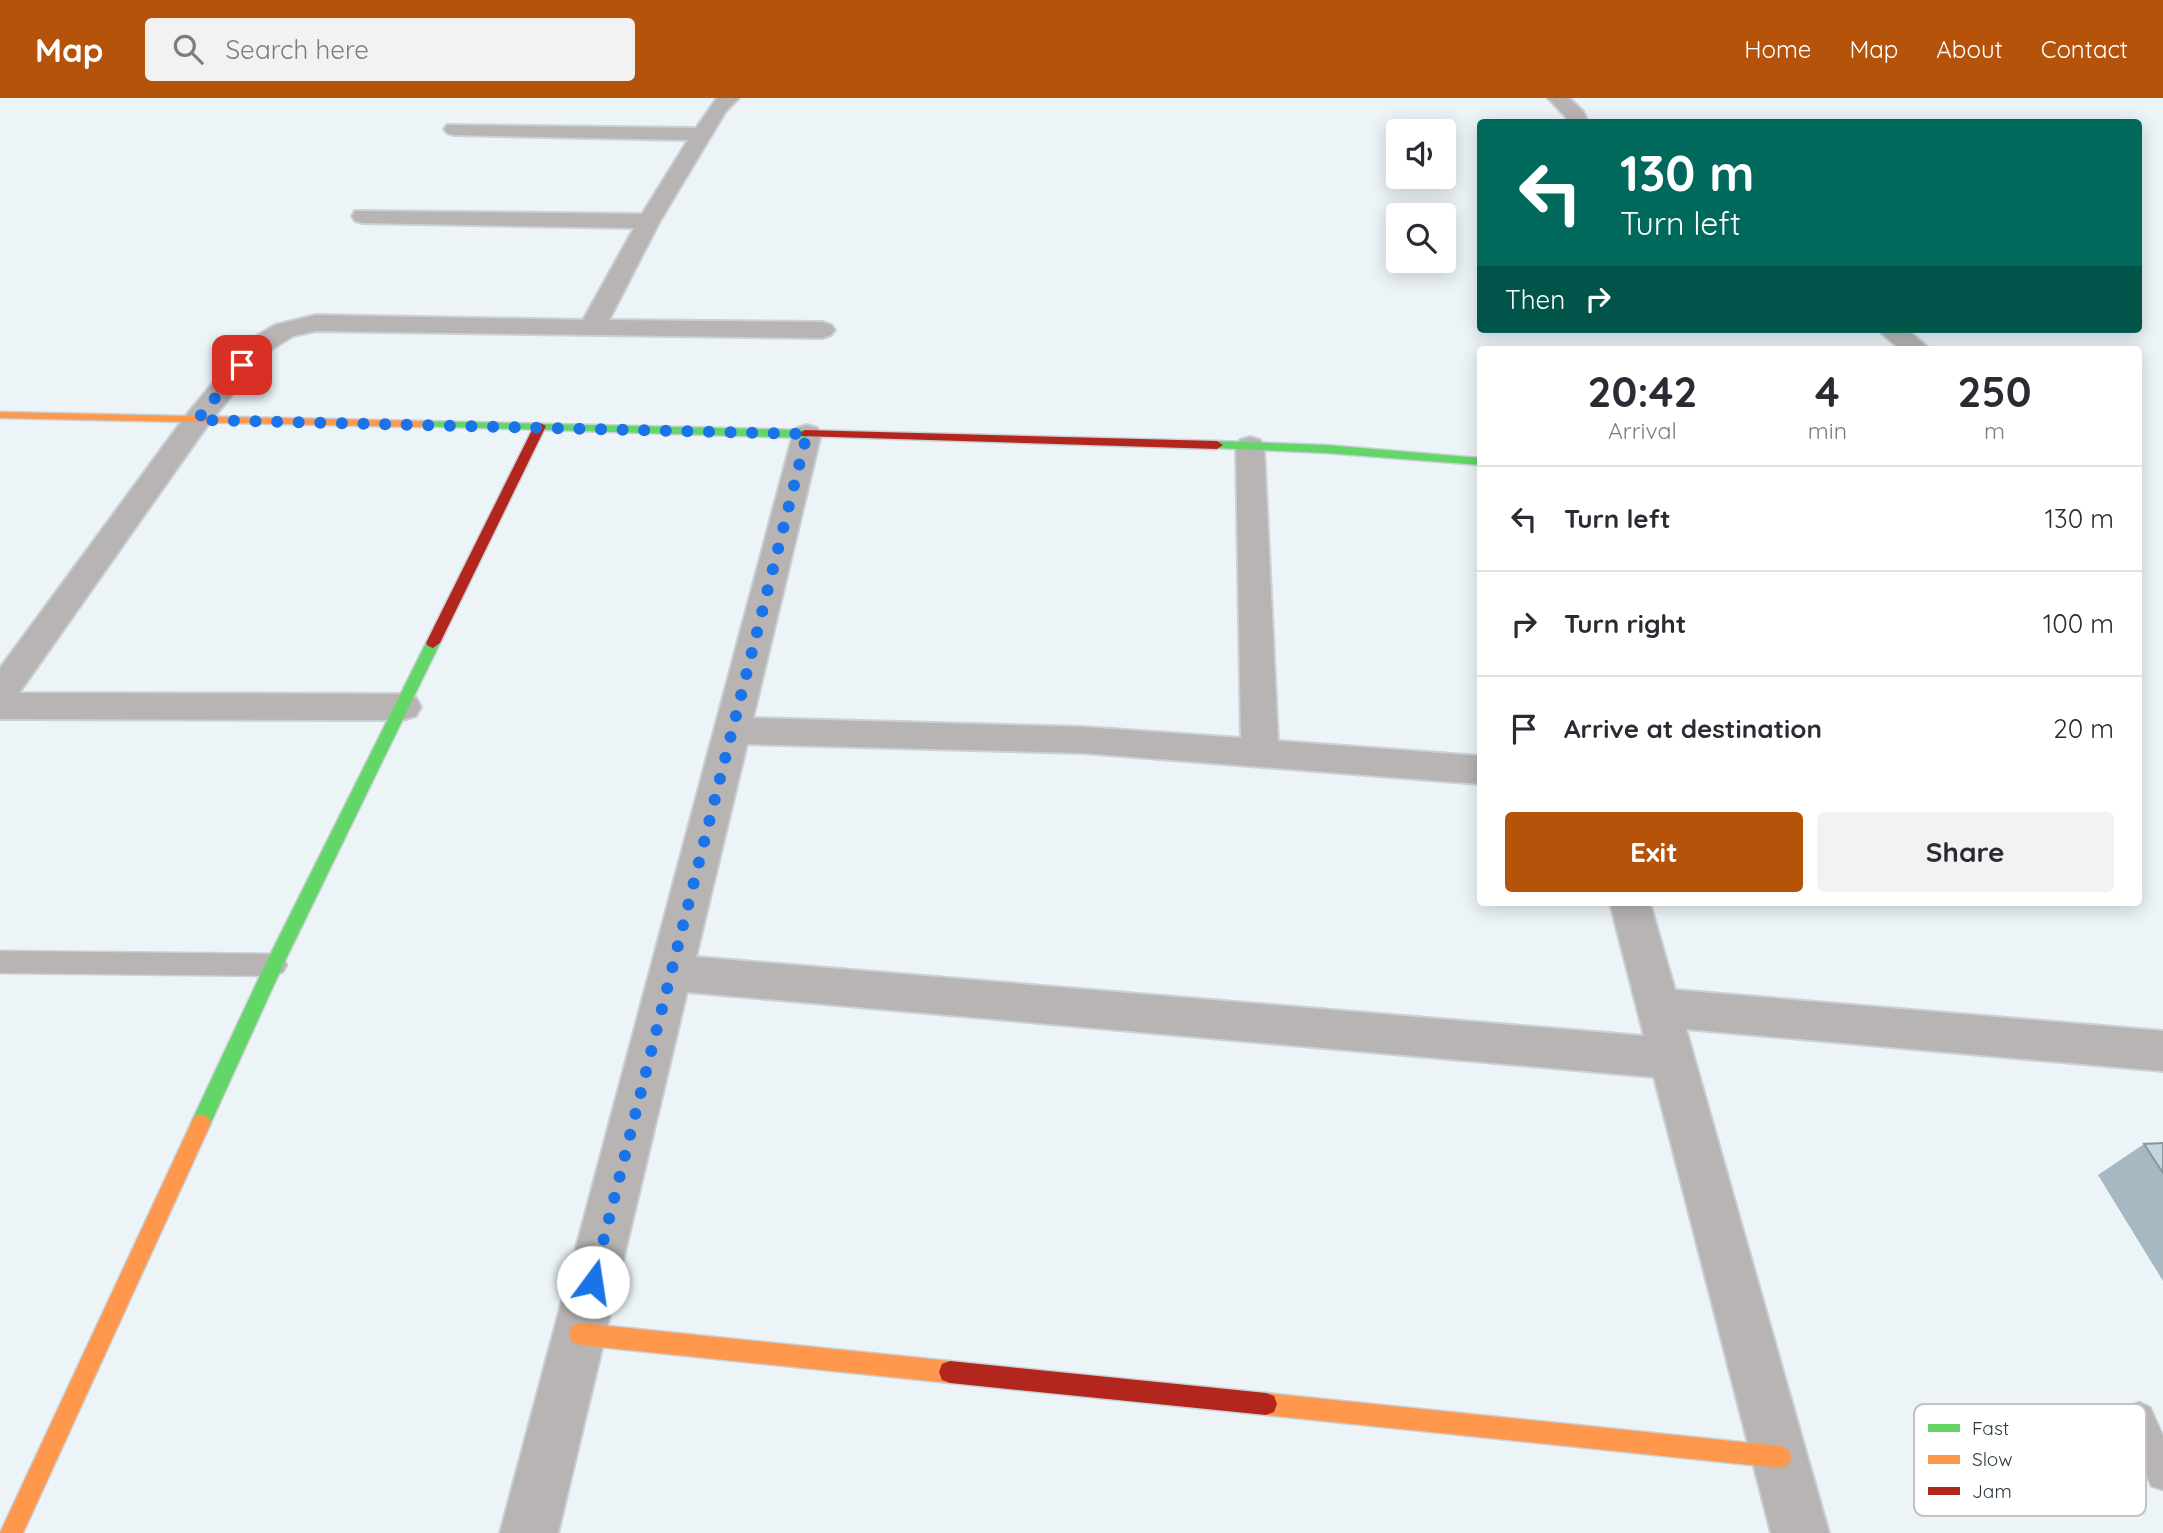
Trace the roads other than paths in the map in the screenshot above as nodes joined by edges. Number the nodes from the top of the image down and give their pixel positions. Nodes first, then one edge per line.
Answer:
1 (729, 98) edge
2 (1558, 98) edge
3 (1577, 119) edge
4 (454, 129) dead end
5 (702, 134) junction
6 (363, 216) dead end
7 (649, 221) junction
8 (592, 328) junction
9 (822, 330) dead end
10 (1895, 333) edge
11 (1913, 346) edge
12 (0, 415) edge
13 (197, 420) junction
14 (540, 426) junction
15 (807, 434) junction
16 (1250, 446) junction
17 (1477, 462) edge
18 (0, 694) edge
19 (0, 706) edge
20 (403, 707) junction
21 (732, 730) junction
22 (1260, 754) junction
23 (1477, 770) edge
24 (1631, 906) edge
25 (0, 962) edge
26 (275, 965) junction
27 (671, 973) junction
28 (1660, 1008) junction
29 (2163, 1051) edge
30 (1674, 1059) junction
31 (580, 1334) junction
32 (2146, 1434) edge
33 (1780, 1457) junction
34 (2163, 1474) edge
35 (11, 1533) edge
36 (529, 1533) edge
37 (1800, 1533) edge

1 - 5 street
2 - 3 street
4 - 5 street
5 - 7 street
6 - 7 street
7 - 8 street
8 - 9 street
8 - 13 street
10 - 11 street
12 - 13 street
13 - 14 street
13 - 18 street
14 - 15 street
14 - 20 street
15 - 16 street
15 - 21 street
16 - 17 street
16 - 22 street
19 - 20 street
20 - 26 street
21 - 22 street
21 - 27 street
22 - 23 street
24 - 28 street
25 - 26 lane
26 - 35 street
27 - 30 street
27 - 31 street
28 - 29 street
28 - 30 street
30 - 33 street
31 - 33 street
31 - 36 street
32 - 34 lane
33 - 37 street

